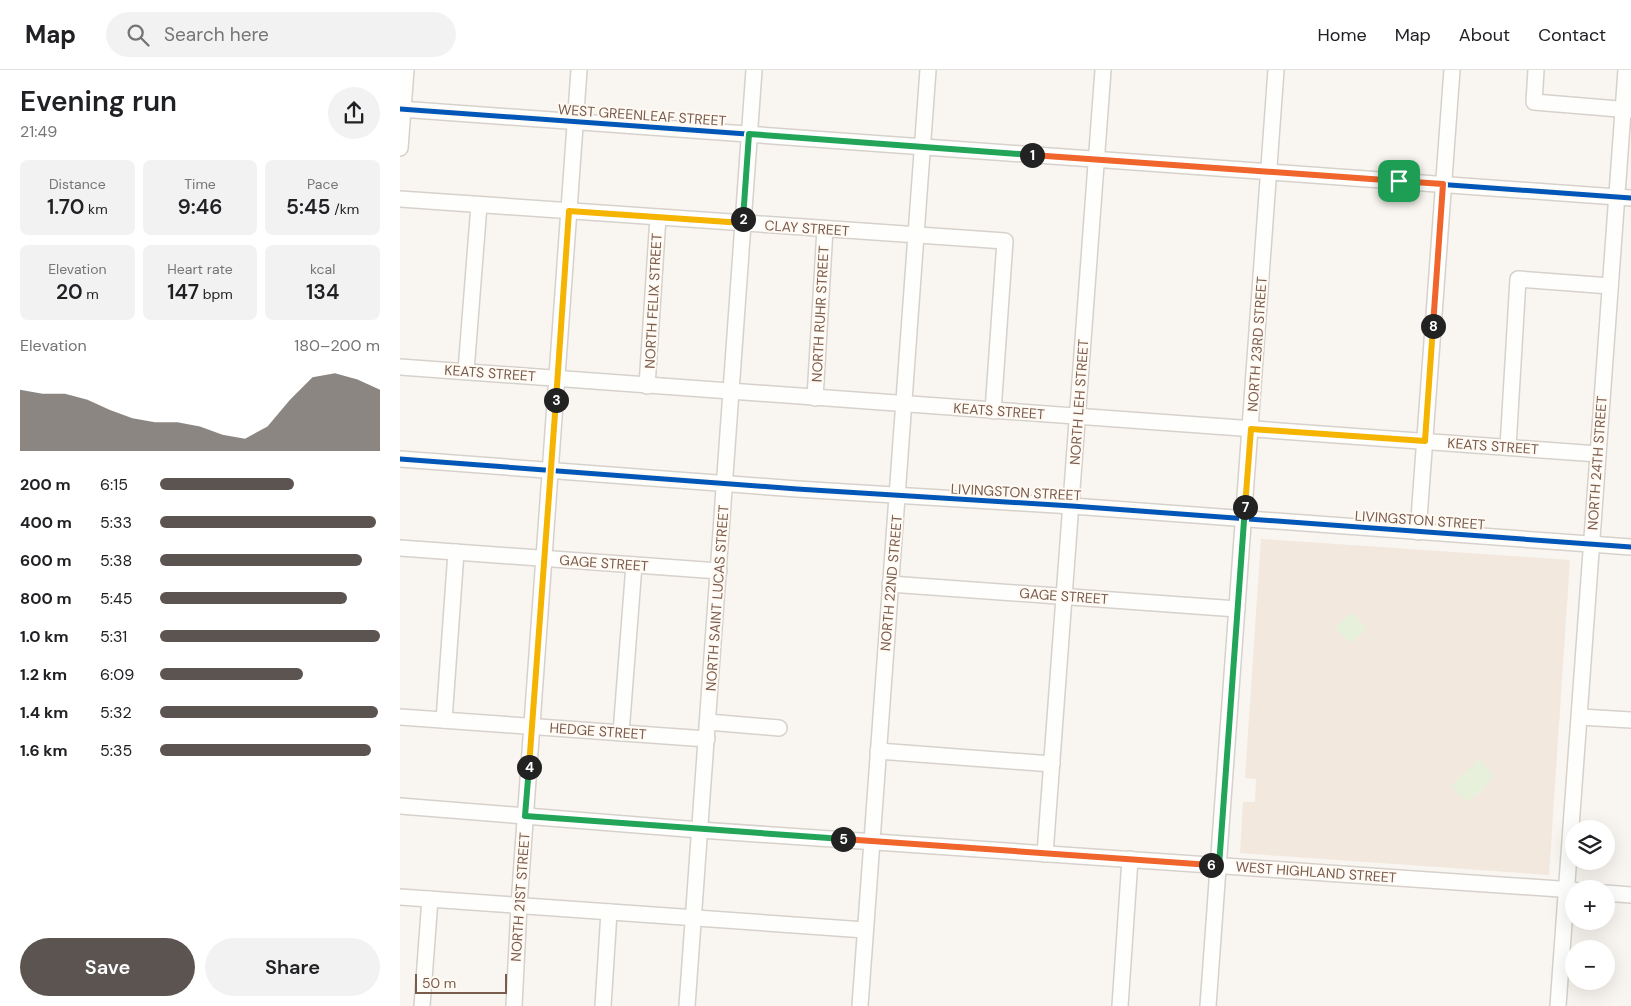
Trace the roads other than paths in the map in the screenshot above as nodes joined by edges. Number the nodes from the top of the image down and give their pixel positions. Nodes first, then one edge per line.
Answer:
1 (406, 70) edge
2 (579, 70) edge
3 (754, 70) edge
4 (928, 70) edge
5 (1103, 70) edge
6 (1276, 70) edge
7 (1452, 70) edge
8 (1536, 70) edge
9 (1626, 70) edge
10 (401, 109) edge
11 (1627, 109) edge
12 (575, 122) junction
13 (749, 134) junction
14 (922, 147) junction
15 (400, 148) edge
16 (1096, 159) junction
17 (1269, 171) junction
18 (1443, 184) junction
19 (1624, 198) edge
20 (400, 199) edge
21 (479, 205) junction
22 (569, 211) junction
23 (658, 217) junction
24 (743, 223) junction
25 (824, 230) junction
26 (915, 236) junction
27 (1610, 286) junction
28 (400, 368) edge
29 (466, 371) junction
30 (558, 378) junction
31 (648, 386) junction
32 (731, 392) junction
33 (815, 398) junction
34 (903, 405) junction
35 (993, 411) junction
36 (1078, 417) junction
37 (1251, 429) junction
38 (1425, 441) junction
39 (1508, 447) junction
40 (1598, 454) junction
41 (400, 459) edge
42 (552, 471) junction
43 (724, 484) junction
44 (898, 496) junction
45 (1072, 506) junction
46 (1244, 519) junction
47 (1418, 532) junction
48 (1592, 544) junction
49 (1631, 547) edge
50 (400, 548) edge
51 (456, 552) junction
52 (545, 559) junction
53 (634, 565) junction
54 (718, 571) junction
55 (890, 584) junction
56 (1065, 596) junction
57 (1237, 609) junction
58 (1580, 717) junction
59 (400, 718) edge
60 (444, 720) junction
61 (1631, 720) edge
62 (708, 722) junction
63 (532, 727) junction
64 (779, 728) dead end
65 (621, 733) junction
66 (707, 739) junction
67 (878, 752) junction
68 (1052, 764) junction
69 (400, 806) edge
70 (525, 816) junction
71 (700, 830) junction
72 (872, 841) junction
73 (1045, 854) junction
74 (1130, 859) junction
75 (1219, 866) junction
76 (1572, 880) edge
77 (1565, 890) edge
78 (1615, 894) edge
79 (1631, 895) edge
80 (400, 897) edge
81 (430, 899) junction
82 (519, 905) junction
83 (609, 912) junction
84 (693, 918) junction
85 (865, 930) junction
86 (1567, 930) edge
87 (422, 1006) edge
88 (514, 1006) edge
89 (603, 1006) edge
90 (686, 1006) edge
91 (860, 1006) edge
92 (1120, 1006) edge
93 (1208, 1006) edge
94 (1558, 1006) edge

1 - 10 street
2 - 12 street, NORTH 21ST STREET
3 - 13 street, NORTH SAINT LUCAS STREET
4 - 14 street, NORTH 22ND STREET
5 - 16 street, NORTH LEH STREET
6 - 17 street, NORTH 23RD STREET
7 - 18 street
8 - 11 street
9 - 11 street, NORTH 24TH STREET
10 - 12 street, WEST GREENLEAF STREET
10 - 15 street
11 - 19 street, NORTH 24TH STREET
12 - 13 street, WEST GREENLEAF STREET
12 - 22 street, NORTH 21ST STREET
13 - 14 street, WEST GREENLEAF STREET
13 - 24 street, NORTH SAINT LUCAS STREET
14 - 16 street, WEST GREENLEAF STREET
14 - 26 street, NORTH 22ND STREET
16 - 17 street, WEST GREENLEAF STREET
16 - 36 street, NORTH LEH STREET
17 - 18 street, WEST GREENLEAF STREET
17 - 37 street, NORTH 23RD STREET
18 - 19 street, WEST GREENLEAF STREET
18 - 38 street
19 - 27 street, NORTH 24TH STREET
20 - 21 street, CLAY STREET
21 - 22 street, CLAY STREET
21 - 29 street
22 - 23 street, CLAY STREET
22 - 30 street, NORTH 21ST STREET
23 - 24 street, CLAY STREET
23 - 31 street, NORTH FELIX STREET
24 - 25 street, CLAY STREET
24 - 32 street, NORTH SAINT LUCAS STREET
25 - 26 street, CLAY STREET
25 - 33 street, NORTH RUHR STREET
26 - 34 street, NORTH 22ND STREET
26 - 35 street, CLAY STREET
27 - 39 street
27 - 40 street, NORTH 24TH STREET
28 - 29 street, KEATS STREET
29 - 30 street, KEATS STREET
30 - 31 street, KEATS STREET
30 - 42 street, NORTH 21ST STREET
31 - 32 street, KEATS STREET
32 - 33 street, KEATS STREET
32 - 43 street, NORTH SAINT LUCAS STREET
33 - 34 street, KEATS STREET
34 - 35 street, KEATS STREET
34 - 44 street, NORTH 22ND STREET
35 - 36 street, KEATS STREET
36 - 37 street, KEATS STREET
36 - 45 street, NORTH LEH STREET
37 - 38 street, KEATS STREET
37 - 46 street, NORTH 23RD STREET
38 - 39 street, KEATS STREET
38 - 47 street
39 - 40 street, KEATS STREET
40 - 48 street, NORTH 24TH STREET
41 - 42 street, LIVINGSTON STREET
42 - 43 street, LIVINGSTON STREET
42 - 52 street, NORTH 21ST STREET
43 - 44 street, LIVINGSTON STREET
43 - 54 street, NORTH SAINT LUCAS STREET
44 - 45 street, LIVINGSTON STREET
44 - 55 street, NORTH 22ND STREET
45 - 46 street, LIVINGSTON STREET
45 - 56 street, NORTH LEH STREET
46 - 47 street, LIVINGSTON STREET
46 - 57 street, NORTH 23RD STREET
47 - 48 street, LIVINGSTON STREET
48 - 49 street, LIVINGSTON STREET
48 - 58 street, NORTH 24TH STREET
50 - 51 street, GAGE STREET
51 - 52 street, GAGE STREET
51 - 60 street
52 - 53 street, GAGE STREET
52 - 63 street, NORTH 21ST STREET
53 - 54 street, GAGE STREET
53 - 65 street
54 - 62 street, NORTH SAINT LUCAS STREET
55 - 56 street, GAGE STREET
55 - 67 street, NORTH 22ND STREET
56 - 57 street, GAGE STREET
56 - 68 street, NORTH LEH STREET
57 - 75 street, NORTH 23RD STREET
58 - 61 street
58 - 76 street, NORTH 24TH STREET
59 - 60 street, HEDGE STREET
60 - 63 street, HEDGE STREET
62 - 64 street
62 - 66 street, NORTH SAINT LUCAS STREET
63 - 65 street, HEDGE STREET
63 - 70 street, NORTH 21ST STREET
65 - 66 street, HEDGE STREET
66 - 71 street, NORTH SAINT LUCAS STREET
67 - 68 street
67 - 72 street, NORTH 22ND STREET
68 - 73 street, NORTH LEH STREET
69 - 70 street, WEST HIGHLAND STREET
70 - 71 street, WEST HIGHLAND STREET
70 - 82 street, NORTH 21ST STREET
71 - 72 street, WEST HIGHLAND STREET
71 - 84 street, NORTH SAINT LUCAS STREET
72 - 73 street, WEST HIGHLAND STREET
72 - 85 street, NORTH 22ND STREET
73 - 74 street, WEST HIGHLAND STREET
74 - 75 street, WEST HIGHLAND STREET
74 - 92 street
75 - 77 street, WEST HIGHLAND STREET
75 - 93 street, NORTH 23RD STREET
78 - 79 street
80 - 81 street
81 - 82 street
81 - 87 street
82 - 83 street
82 - 88 street, NORTH 21ST STREET
83 - 84 street
83 - 89 street
84 - 85 street
84 - 90 street, NORTH SAINT LUCAS STREET
85 - 91 street, NORTH 22ND STREET
86 - 94 street, NORTH 24TH STREET

